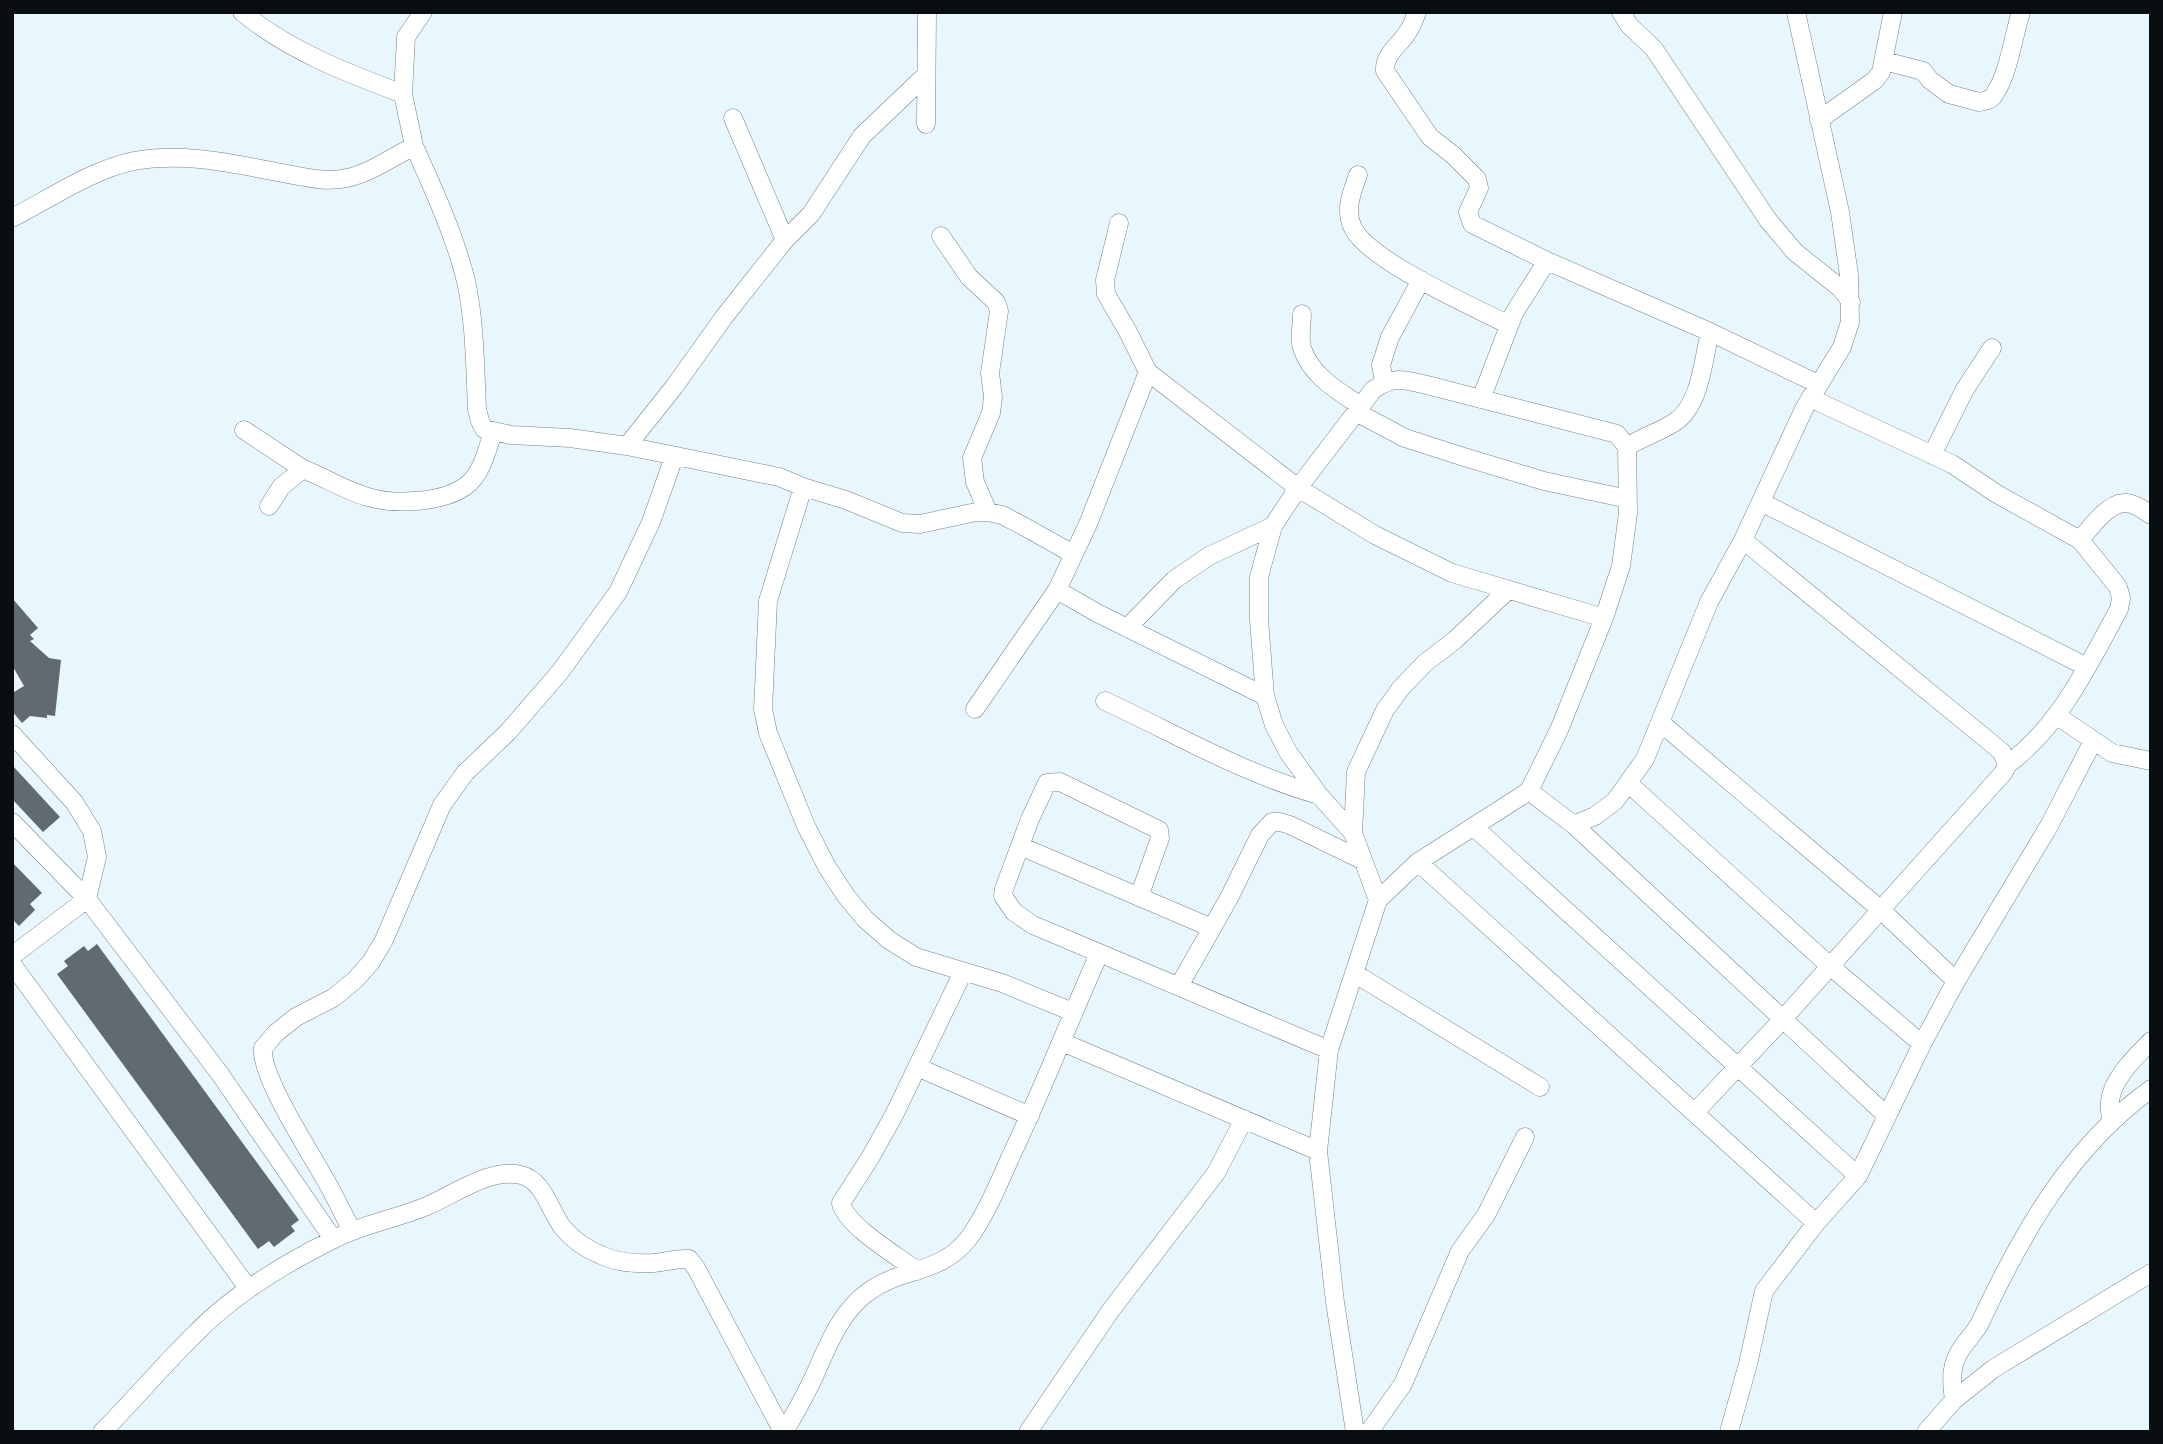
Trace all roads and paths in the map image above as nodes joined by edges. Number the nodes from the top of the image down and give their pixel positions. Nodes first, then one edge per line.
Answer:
1 (242, 12) edge
2 (423, 12) edge
3 (927, 12) edge
4 (1417, 12) edge
5 (1621, 12) edge
6 (1796, 12) edge
7 (1893, 12) edge
8 (2021, 12) edge
9 (1884, 61) junction
10 (926, 75) junction
11 (403, 94) junction
12 (733, 118) dead end
13 (1819, 120) junction
14 (926, 124) dead end
15 (414, 146) junction
16 (1358, 175) dead end
17 (12, 218) edge
18 (1119, 223) dead end
19 (941, 236) dead end
20 (785, 240) junction
21 (1547, 261) junction
22 (1422, 280) junction
23 (1851, 302) junction
24 (1302, 314) dead end
25 (1509, 325) junction
26 (1710, 332) junction
27 (1992, 348) dead end
28 (1148, 372) junction
29 (1384, 382) junction
30 (1814, 391) junction
31 (1481, 399) junction
32 (1358, 409) junction
33 (244, 430) dead end
34 (492, 432) junction
35 (627, 446) junction
36 (1627, 447) junction
37 (1932, 455) junction
38 (674, 457) junction
39 (303, 469) junction
40 (803, 487) junction
41 (1298, 488) junction
42 (1628, 499) junction
43 (1761, 502) junction
44 (270, 506) dead end
45 (988, 512) junction
46 (2151, 515) edge
47 (1273, 526) junction
48 (1744, 540) junction
49 (2080, 540) junction
50 (1073, 554) junction
51 (1057, 590) junction
52 (1508, 590) junction
53 (1604, 618) junction
54 (1127, 628) junction
55 (2087, 667) junction
56 (1265, 696) junction
57 (1105, 701) dead end
58 (975, 709) dead end
59 (2056, 715) junction
60 (1661, 723) junction
61 (12, 734) edge
62 (2093, 741) junction
63 (2151, 761) edge
64 (2007, 765) junction
65 (1628, 783) junction
66 (1529, 791) junction
67 (1319, 795) junction
68 (12, 822) edge
69 (1574, 825) junction
70 (1474, 827) junction
71 (1353, 833) junction
72 (1020, 846) junction
73 (1362, 860) junction
74 (1418, 862) junction
75 (1139, 897) junction
76 (87, 899) junction
77 (1378, 900) junction
78 (1881, 910) junction
79 (1212, 929) junction
80 (1099, 954) junction
81 (12, 956) edge
82 (12, 964) edge
83 (1830, 966) junction
84 (963, 972) junction
85 (1354, 973) junction
86 (1956, 981) junction
87 (1179, 986) junction
88 (1073, 1013) junction
89 (1782, 1020) junction
90 (2151, 1041) edge
91 (1062, 1042) junction
92 (1922, 1044) junction
93 (1329, 1050) junction
94 (1737, 1066) junction
95 (917, 1067) junction
96 (1540, 1087) dead end
97 (2151, 1089) edge
98 (1695, 1112) junction
99 (1886, 1115) junction
100 (1030, 1116) junction
101 (1244, 1119) junction
102 (2111, 1124) junction
103 (1525, 1138) dead end
104 (1318, 1151) junction
105 (1858, 1177) junction
106 (1816, 1223) junction
107 (352, 1231) junction
108 (333, 1239) junction
109 (917, 1271) junction
110 (2151, 1273) edge
111 (248, 1288) junction
112 (1954, 1400) junction
113 (102, 1432) edge
114 (783, 1432) edge
115 (1028, 1432) edge
116 (1355, 1432) edge
117 (1369, 1432) edge
118 (1729, 1432) edge
119 (1926, 1432) edge

1 - 11 street
2 - 11 street
3 - 10 street
4 - 21 street
5 - 23 street
6 - 13 street
7 - 9 street
8 - 9 street
9 - 13 street
10 - 14 street
10 - 20 street
11 - 15 street
12 - 20 street
13 - 23 street
15 - 17 street
15 - 34 street
16 - 22 street
18 - 28 street
19 - 45 street
20 - 35 street
21 - 25 street
21 - 26 street
22 - 25 street
22 - 29 street
23 - 30 street
24 - 32 street
25 - 31 street
26 - 30 street
26 - 36 street
27 - 37 street
28 - 41 street
28 - 50 street
29 - 31 street
29 - 32 street
30 - 37 street
30 - 43 street
31 - 36 street
32 - 41 street
32 - 42 street
33 - 39 street
34 - 35 street
34 - 39 street
35 - 38 street
36 - 42 street
37 - 49 street
38 - 40 street
38 - 107 street
39 - 44 street
40 - 45 street
40 - 84 street
41 - 47 street
41 - 52 street
42 - 53 street
43 - 48 street
43 - 55 street
45 - 50 street
46 - 49 street
47 - 54 street
47 - 56 street
48 - 60 street
48 - 64 street
49 - 55 street
50 - 51 street
51 - 54 street
51 - 58 street
52 - 53 street
52 - 71 street
53 - 66 street
54 - 56 street
55 - 59 street
56 - 67 street
57 - 67 street
59 - 62 street
59 - 64 street
60 - 65 street
60 - 78 street
61 - 76 street
62 - 63 street
62 - 86 street
64 - 78 street
65 - 69 street
65 - 83 street
66 - 69 street
66 - 70 street
67 - 71 street
68 - 76 street
69 - 89 street
70 - 74 street
70 - 94 street
71 - 73 street
72 - 75 street
72 - 75 street
72 - 80 street
73 - 77 street
73 - 79 street
74 - 77 street
74 - 98 street
75 - 79 street
76 - 81 street
76 - 108 street
77 - 85 street
78 - 83 street
78 - 86 street
79 - 87 street
80 - 87 street
80 - 88 street
82 - 111 street
83 - 89 street
83 - 92 street
84 - 88 street
84 - 95 street
85 - 93 street
85 - 96 street
86 - 92 street
87 - 93 street
88 - 91 street
89 - 94 street
89 - 99 street
90 - 102 street
91 - 100 street
91 - 101 street
92 - 99 street
93 - 104 street
94 - 98 street
94 - 105 street
95 - 100 street
95 - 109 street
97 - 102 street
98 - 106 street
99 - 105 street
100 - 109 street
101 - 104 street
101 - 115 street
102 - 112 street
103 - 117 street
104 - 116 street
105 - 106 street
106 - 118 street
107 - 108 street
107 - 114 street
108 - 111 street
109 - 114 street
110 - 112 street
111 - 113 street
112 - 119 street

